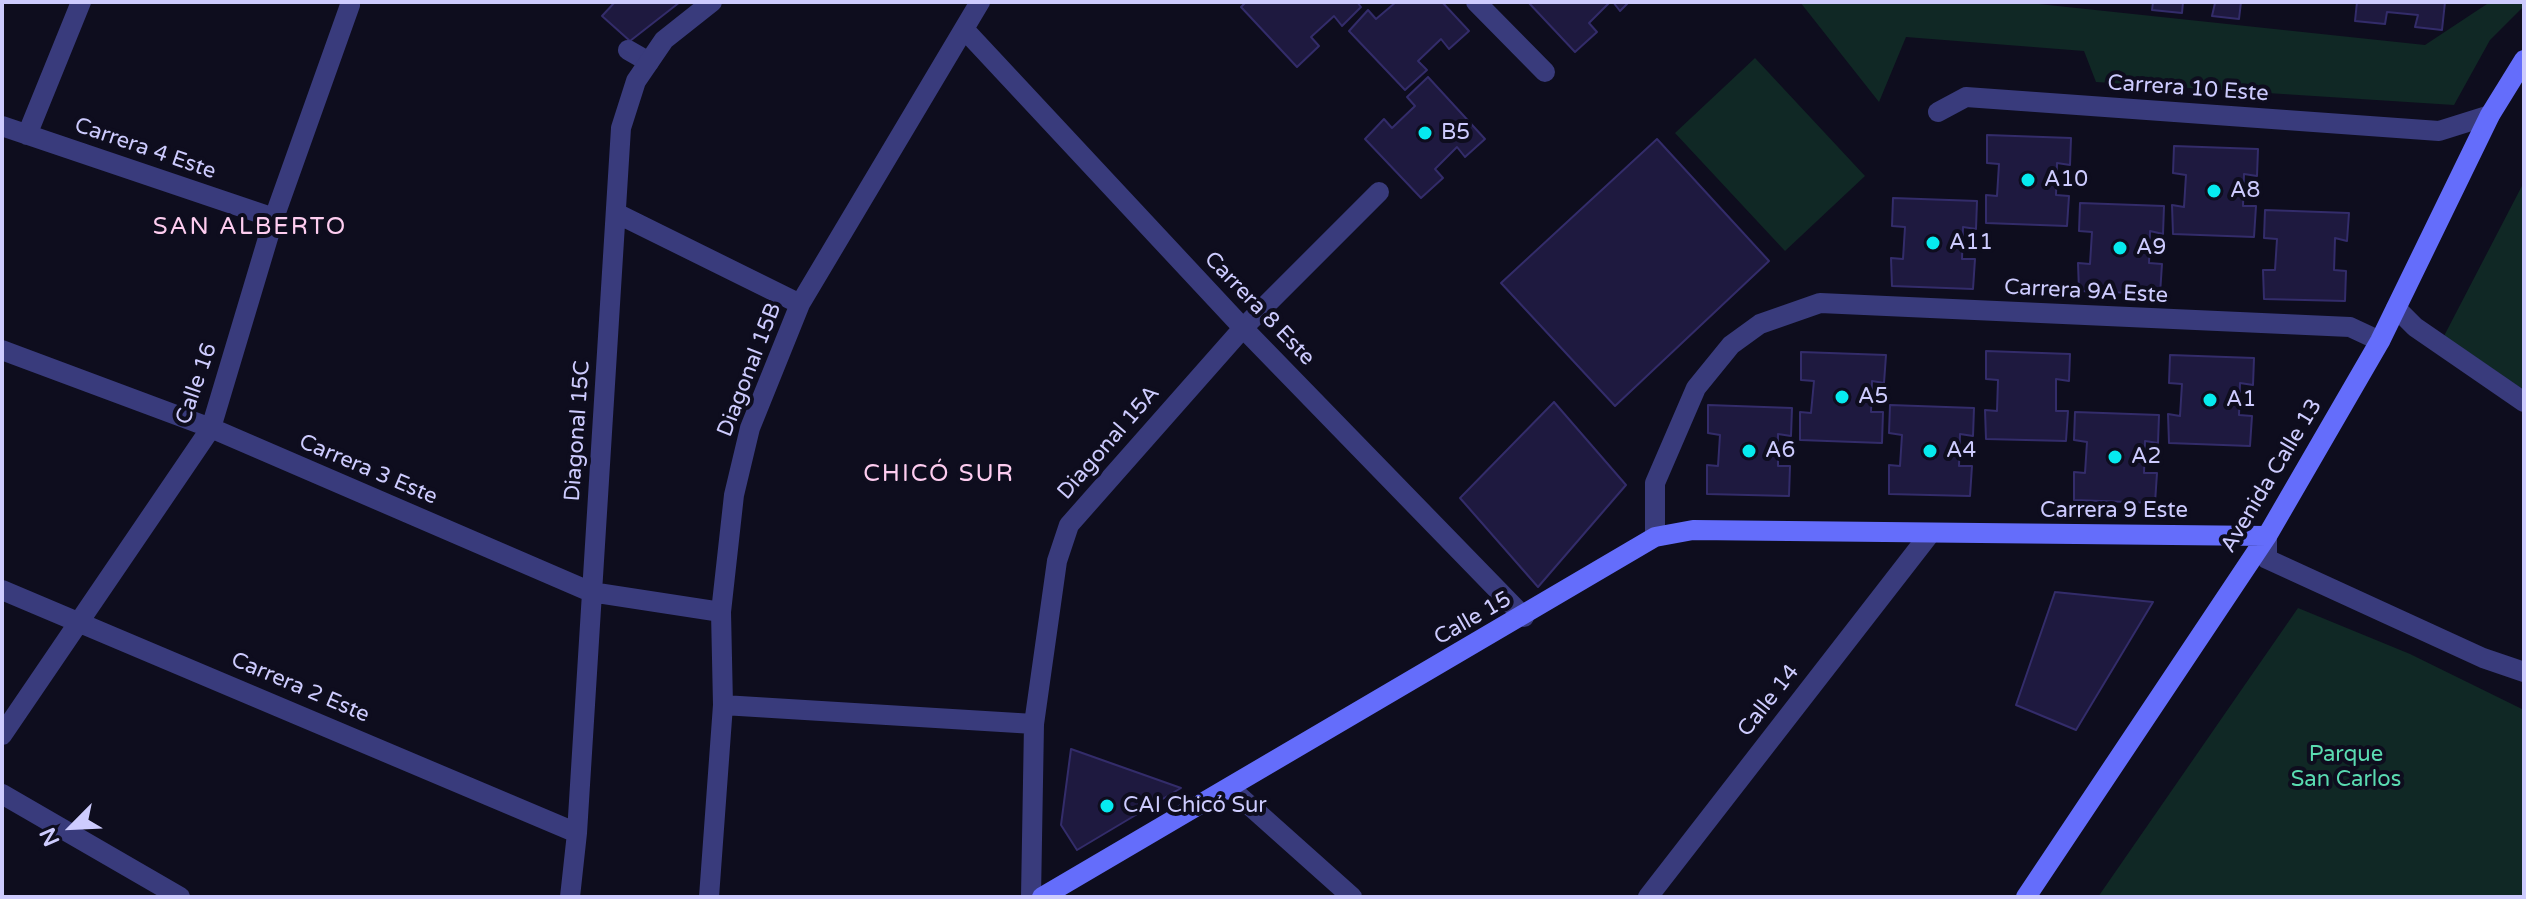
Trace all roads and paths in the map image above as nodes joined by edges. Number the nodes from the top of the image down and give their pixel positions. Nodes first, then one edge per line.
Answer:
1 (81, 2) edge
2 (712, 2) edge
3 (980, 2) edge
4 (1476, 2) edge
5 (350, 5) dead end
6 (964, 29) junction
7 (628, 50) dead end
8 (2524, 60) edge
9 (649, 62) junction
10 (1545, 72) dead end
11 (1938, 112) dead end
12 (2490, 115) junction
13 (2, 126) edge
14 (27, 135) junction
15 (1379, 192) dead end
16 (618, 214) junction
17 (274, 218) junction
18 (800, 304) junction
19 (2396, 308) junction
20 (1243, 328) junction
21 (2380, 341) junction
22 (2, 350) edge
23 (2524, 402) edge
24 (211, 428) junction
25 (1929, 535) junction
26 (2267, 536) junction
27 (1655, 537) junction
28 (2, 590) edge
29 (591, 592) junction
30 (721, 612) junction
31 (1524, 617) junction
32 (82, 621) junction
33 (2524, 672) edge
34 (723, 705) junction
35 (1034, 724) junction
36 (2, 735) edge
37 (1230, 788) junction
38 (2, 794) edge
39 (577, 833) junction
40 (180, 897) edge
41 (570, 897) edge
42 (709, 897) edge
43 (1031, 897) edge
44 (1042, 897) edge
45 (1352, 897) edge
46 (1648, 897) edge
47 (2026, 897) edge

1 - 14 street
2 - 9 street, Diagonal 15C
3 - 6 street, Diagonal 15B
4 - 10 street
5 - 17 street, Calle 16
6 - 18 street, Diagonal 15B
6 - 20 street, Carrera 8 Este
7 - 9 street
8 - 12 street, Avenida Calle 13
9 - 16 street, Diagonal 15C
11 - 12 street, Carrera 10 Este
12 - 19 street, Avenida Calle 13
13 - 14 street, Carrera 4 Este
14 - 17 street, Carrera 4 Este
15 - 20 street, Diagonal 15A
16 - 18 street
16 - 29 street, Diagonal 15C
17 - 24 street, Calle 16
18 - 30 street, Diagonal 15B
19 - 21 street, Avenida Calle 13
19 - 23 street
20 - 31 street, Carrera 8 Este
20 - 35 street, Diagonal 15A
21 - 26 street, Avenida Calle 13
21 - 27 street, Carrera 9A Este
22 - 24 street, Carrera 3 Este
24 - 29 street, Carrera 3 Este
24 - 32 street, Calle 16
25 - 26 street, Carrera 9 Este
25 - 27 street, Carrera 9 Este
25 - 46 street, Calle 14
26 - 33 street
26 - 47 street, Avenida Calle 13
27 - 31 street, Calle 15
28 - 32 street, Carrera 2 Este
29 - 30 street, Carrera 3 Este
29 - 39 street, Diagonal 15C
30 - 34 street, Diagonal 15B
31 - 37 street, Calle 15
32 - 36 street, Calle 16
32 - 39 street, Carrera 2 Este
34 - 35 street
34 - 42 street, Diagonal 15B
35 - 43 street, Diagonal 15A
37 - 44 street, Calle 15
37 - 45 street
38 - 40 street
39 - 41 street, Diagonal 15C

